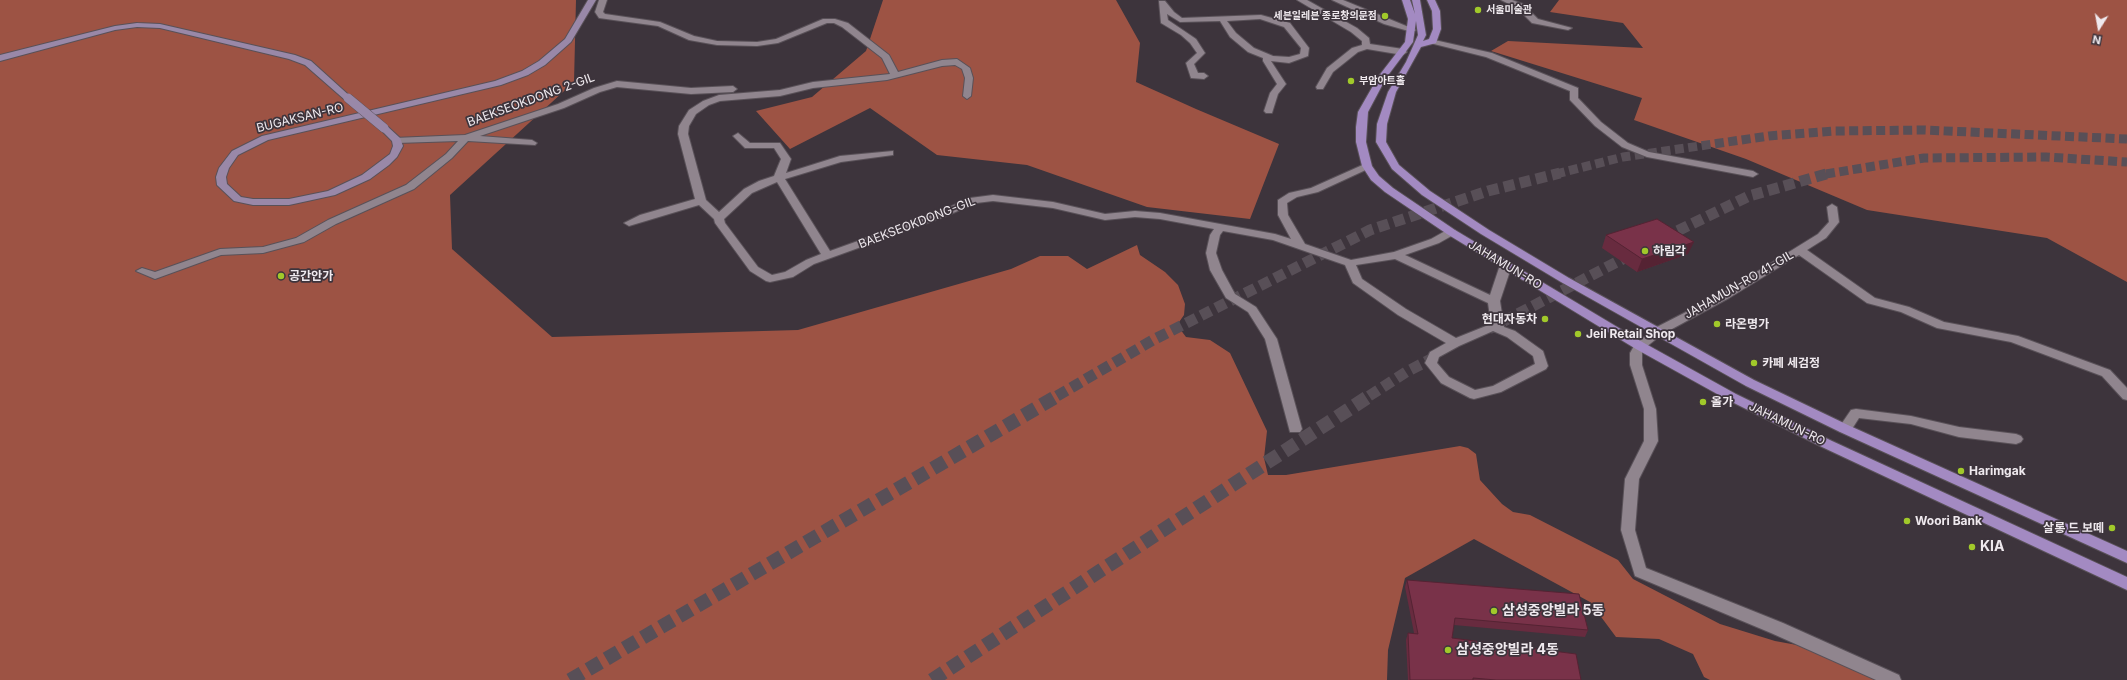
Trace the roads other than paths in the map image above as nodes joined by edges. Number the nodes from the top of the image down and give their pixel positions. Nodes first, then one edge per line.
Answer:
1 (592, 0) edge
2 (603, 0) edge
3 (1301, 0) edge
4 (1336, 0) edge
5 (1397, 0) edge
6 (1406, 0) edge
7 (1416, 0) edge
8 (1432, 0) edge
9 (1505, 0) edge
10 (1163, 2) edge
11 (1222, 19) junction
12 (1412, 25) junction
13 (1568, 28) dead end
14 (1434, 41) junction
15 (1418, 45) junction
16 (1366, 46) junction
17 (1403, 52) junction
18 (1267, 56) junction
19 (0, 58) edge
20 (895, 75) junction
21 (1204, 76) dead end
22 (1320, 87) dead end
23 (798, 89) junction
24 (967, 96) dead end
25 (1269, 111) dead end
26 (738, 136) dead end
27 (466, 138) junction
28 (397, 140) junction
29 (532, 142) dead end
30 (890, 153) dead end
31 (1367, 166) junction
32 (1753, 174) dead end
33 (779, 177) junction
34 (701, 201) junction
35 (1832, 207) dead end
36 (719, 218) junction
37 (629, 223) dead end
38 (1220, 228) junction
39 (1451, 232) junction
40 (1300, 245) junction
41 (1800, 250) junction
42 (1396, 255) junction
43 (828, 256) junction
44 (1350, 263) junction
45 (1506, 266) junction
46 (142, 272) dead end
47 (1494, 301) junction
48 (1498, 329) junction
49 (1657, 332) junction
50 (1456, 343) junction
51 (1640, 346) junction
52 (2127, 396) edge
53 (1295, 429) dead end
54 (1845, 429) junction
55 (2016, 439) dead end
56 (2127, 557) edge
57 (2127, 584) edge
58 (1893, 680) edge

1 - 28 street, BUGAKSAN-RO
2 - 20 street
3 - 16 street
4 - 12 street
5 - 12 main road
6 - 12 main road
7 - 15 main road, JAHAMUN-RO
8 - 14 main road
9 - 13 street
10 - 11 street
10 - 21 street
11 - 18 street
11 - 18 street
12 - 17 main road, JAHAMUN-RO
14 - 15 main road
14 - 32 street
15 - 49 main road, JAHAMUN-RO
16 - 17 street
16 - 22 street
17 - 31 main road, JAHAMUN-RO
18 - 25 street
19 - 28 street, BUGAKSAN-RO, bridge
20 - 23 street
20 - 24 street
23 - 27 street, BAEKSEOKDONG 2-GIL
23 - 34 street
26 - 33 street
27 - 28 street
27 - 29 street
27 - 46 street, BAEKSEOKDONG 2-GIL
30 - 33 street
31 - 39 main road, JAHAMUN-RO
31 - 40 street
33 - 36 street
33 - 43 street
34 - 36 street, BAEKSEOKDONG-GIL
34 - 37 street
35 - 41 street, JAHAMUN-RO 41-GIL
36 - 43 street, BAEKSEOKDONG-GIL
38 - 40 street, BAEKSEOKDONG-GIL
38 - 43 street, BAEKSEOKDONG-GIL
38 - 53 street
39 - 42 street, BAEKSEOKDONG-GIL
39 - 45 main road, JAHAMUN-RO
40 - 44 street, BAEKSEOKDONG-GIL
41 - 49 street, JAHAMUN-RO 41-GIL
41 - 52 street, JAHAMUN-RO 41-GIL
42 - 44 street, BAEKSEOKDONG-GIL
42 - 47 street
44 - 50 street
45 - 47 street
45 - 51 main road, JAHAMUN-RO
47 - 48 street
48 - 50 street
48 - 50 street
49 - 51 street, JAHAMUN-RO 41-GIL
49 - 54 main road, JAHAMUN-RO
51 - 57 main road, JAHAMUN-RO
51 - 58 street
54 - 55 street
54 - 56 main road, JAHAMUN-RO

